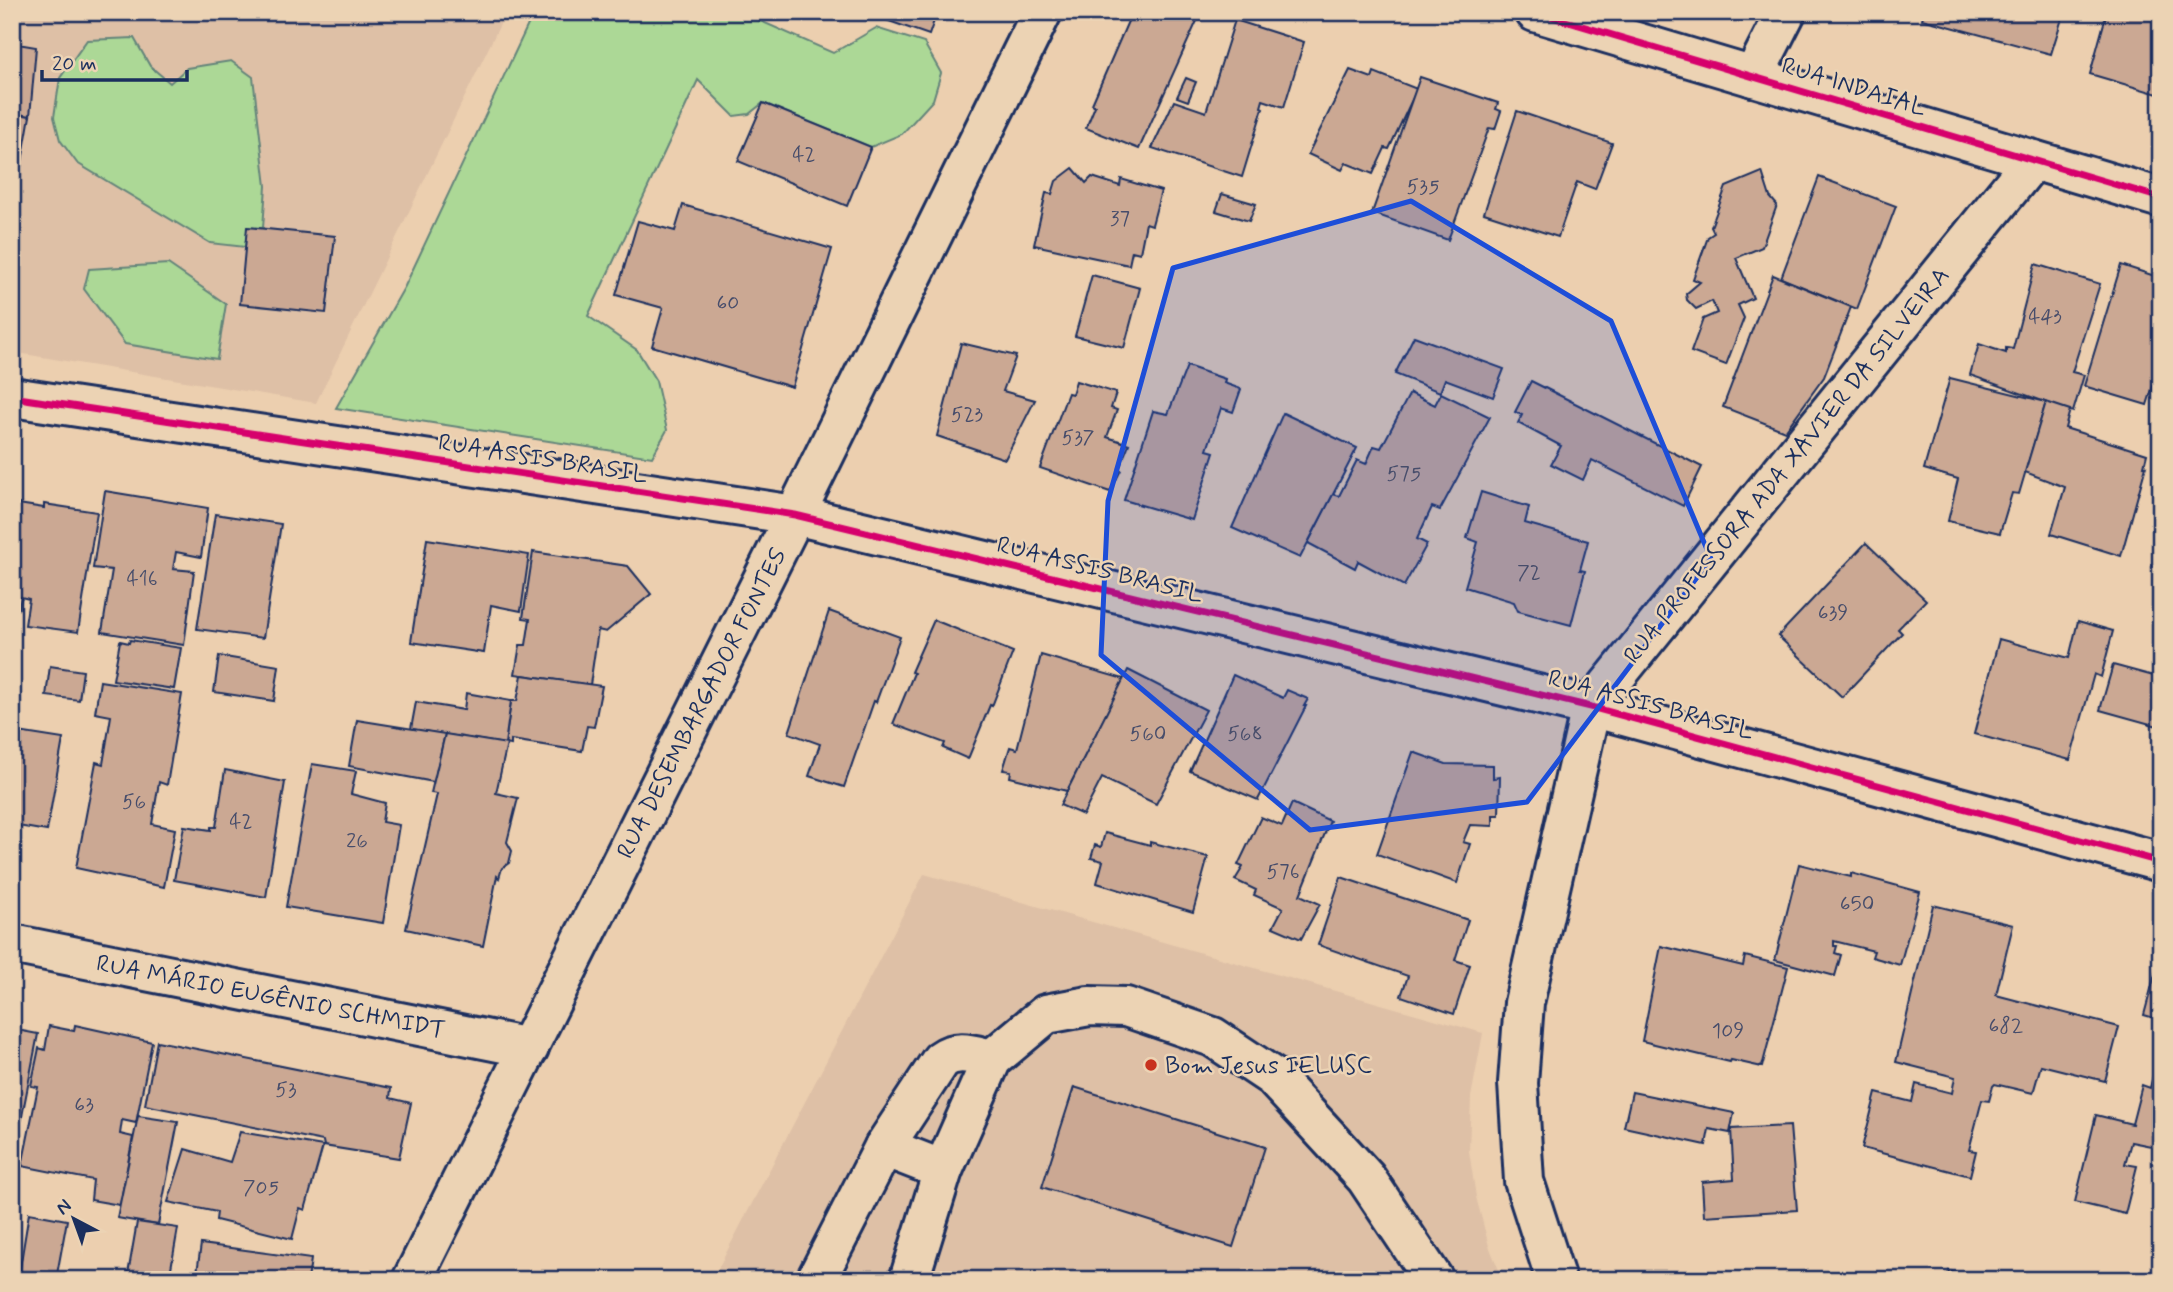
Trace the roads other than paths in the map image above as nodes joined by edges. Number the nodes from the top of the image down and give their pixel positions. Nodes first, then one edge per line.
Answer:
1 (1042, 12) edge
2 (1535, 12) edge
3 (1786, 12) edge
4 (1753, 77) junction
5 (2033, 160) junction
6 (2161, 198) edge
7 (12, 397) edge
8 (795, 515) junction
9 (1591, 707) junction
10 (2161, 862) edge
11 (12, 944) edge
12 (529, 1048) junction
13 (992, 1059) junction
14 (884, 1147) junction
15 (943, 1170) junction
16 (412, 1280) edge
17 (816, 1280) edge
18 (909, 1280) edge
19 (1434, 1280) edge
20 (1556, 1280) edge

1 - 8 street, RUA DESEMBARGADOR FONTES
2 - 4 street, RUA INDAIAL
3 - 4 street
4 - 5 street, RUA INDAIAL
5 - 6 street, RUA INDAIAL
5 - 9 street, RUA PROFESSORA ADA XAVIER DA SILVEIRA
7 - 8 street, RUA ASSIS BRASIL
8 - 9 street, RUA ASSIS BRASIL
8 - 12 street, RUA DESEMBARGADOR FONTES
9 - 10 street, RUA ASSIS BRASIL
9 - 20 street, RUA PROFESSORA ADA XAVIER DA SILVEIRA
11 - 12 street, RUA MÁRIO EUGÊNIO SCHMIDT
12 - 16 street, RUA DESEMBARGADOR FONTES
13 - 14 street
13 - 15 street
13 - 19 street
14 - 15 street
14 - 17 street
15 - 18 street

